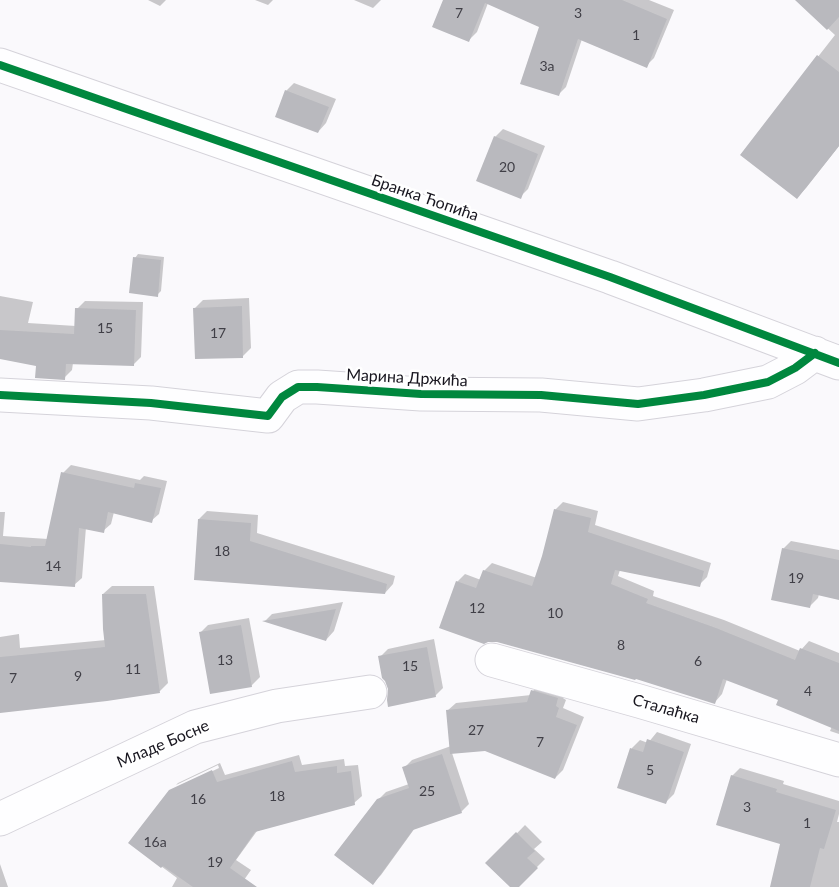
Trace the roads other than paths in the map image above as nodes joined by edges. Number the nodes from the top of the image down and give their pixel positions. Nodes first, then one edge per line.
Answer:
1 (0, 65) edge
2 (827, 358) edge
3 (0, 395) edge
4 (492, 660) dead end
5 (370, 692) dead end
6 (839, 760) edge
7 (0, 819) edge

1 - 2 street, Бранка Ћопића
2 - 3 street, Марина Држића
4 - 6 street, Сталаћка
5 - 7 street, Младе Босне

